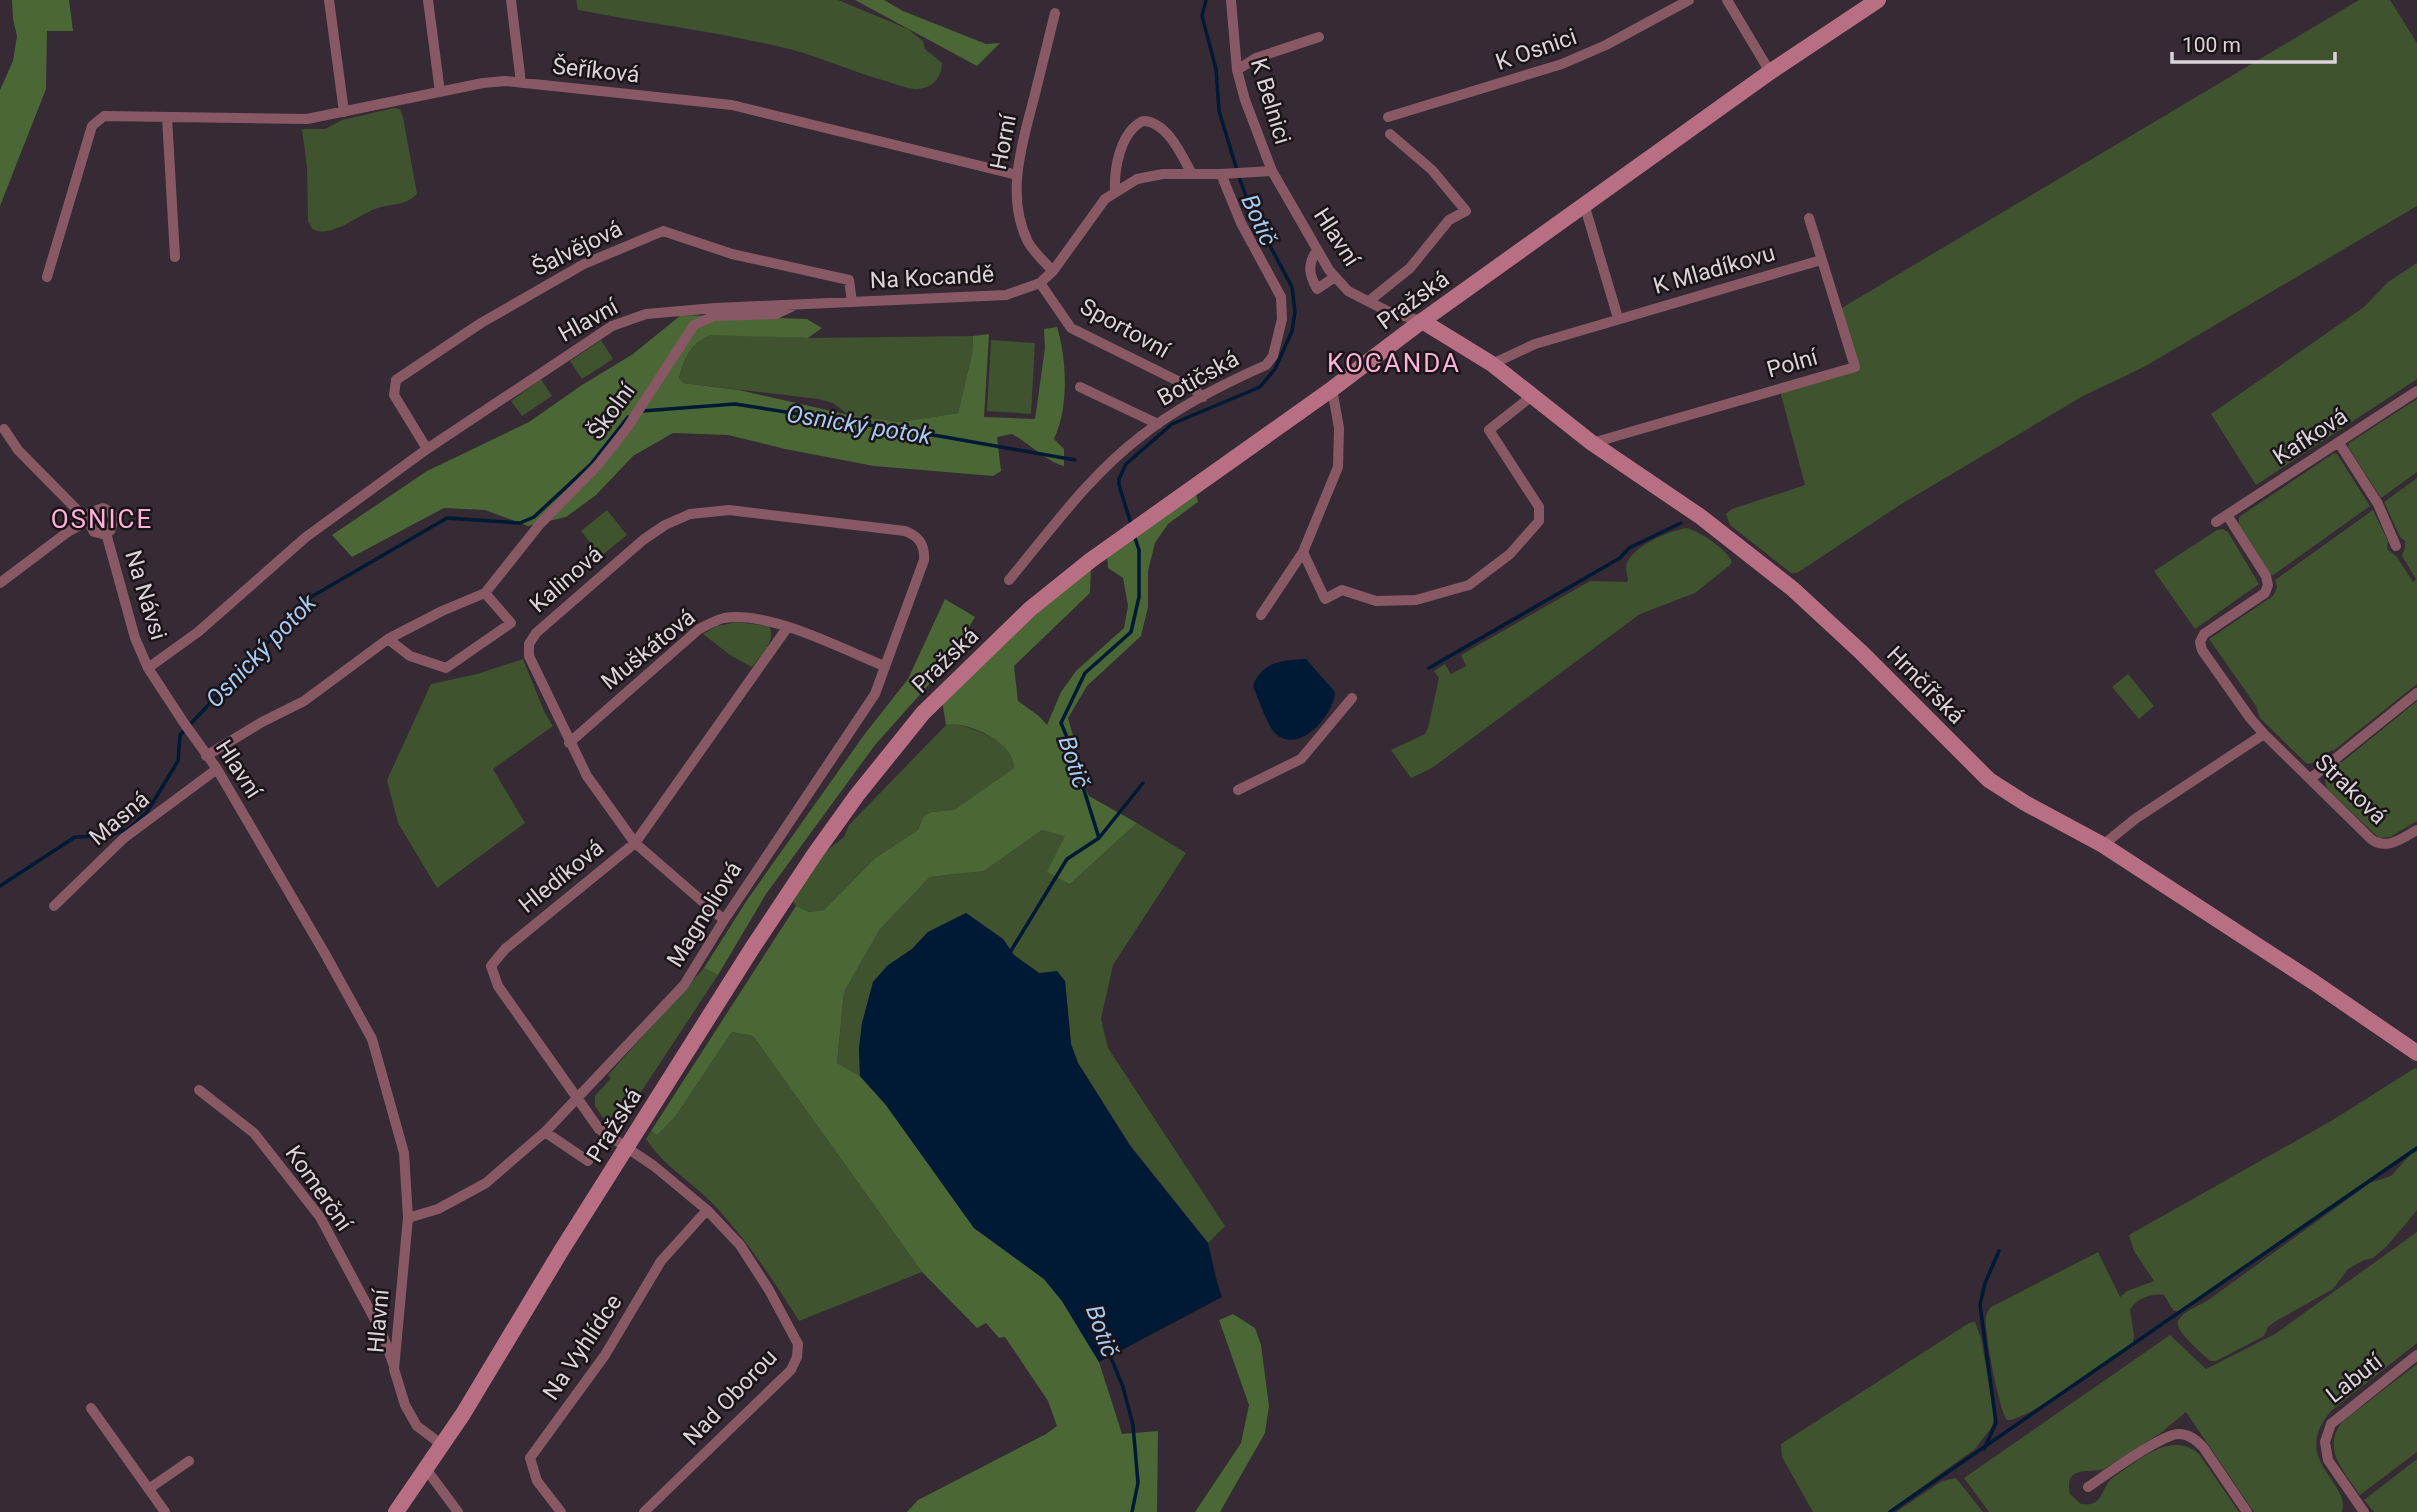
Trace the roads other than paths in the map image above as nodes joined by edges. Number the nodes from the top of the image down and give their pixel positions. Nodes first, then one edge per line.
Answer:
1 (330, 0) edge
2 (428, 0) edge
3 (511, 0) edge
4 (1231, 0) edge
5 (1689, 0) edge
6 (1727, 0) edge
7 (1878, 0) edge
8 (1055, 13) dead end
9 (1319, 37) dead end
10 (1237, 71) junction
11 (1770, 72) junction
12 (521, 83) junction
13 (440, 92) junction
14 (344, 112) junction
15 (167, 117) junction
16 (1388, 117) dead end
17 (1390, 134) dead end
18 (1272, 171) junction
19 (1192, 174) junction
20 (1226, 174) junction
21 (1017, 175) junction
22 (1115, 191) junction
23 (1584, 204) junction
24 (1809, 218) dead end
25 (1317, 250) junction
26 (175, 257) dead end
27 (1821, 260) junction
28 (1053, 271) junction
29 (47, 277) dead end
30 (1335, 277) junction
31 (1040, 283) junction
32 (1369, 300) junction
33 (852, 302) junction
34 (793, 305) junction
35 (1618, 318) junction
36 (1422, 321) junction
37 (1492, 363) junction
38 (1080, 387) dead end
39 (1332, 389) junction
40 (2417, 391) edge
41 (1533, 396) junction
42 (1203, 397) junction
43 (1158, 424) junction
44 (4, 429) dead end
45 (1592, 443) junction
46 (2339, 443) junction
47 (427, 449) junction
48 (2227, 515) junction
49 (88, 522) junction
50 (2216, 522) dead end
51 (106, 533) junction
52 (922, 544) joint
53 (2396, 546) dead end
54 (1303, 552) junction
55 (1009, 580) dead end
56 (0, 583) edge
57 (485, 593) junction
58 (1261, 615) dead end
59 (787, 628) junction
60 (388, 639) junction
61 (884, 666) junction
62 (148, 668) junction
63 (2417, 693) edge
64 (1353, 698) dead end
65 (2264, 734) junction
66 (569, 743) junction
67 (206, 756) junction
68 (217, 769) junction
69 (2310, 779) junction
70 (1238, 790) dead end
71 (2417, 830) edge
72 (635, 843) junction
73 (2103, 845) junction
74 (54, 906) dead end
75 (724, 920) junction
76 (2417, 1054) edge
77 (199, 1090) dead end
78 (577, 1099) junction
79 (545, 1132) junction
80 (627, 1149) junction
81 (588, 1161) dead end
82 (707, 1210) junction
83 (408, 1218) junction
84 (2417, 1355) edge
85 (394, 1369) junction
86 (91, 1408) dead end
87 (441, 1444) junction
88 (188, 1461) dead end
89 (426, 1469) junction
90 (2088, 1487) dead end
91 (150, 1488) junction
92 (162, 1508) edge
93 (2360, 1511) edge
94 (396, 1512) edge
95 (458, 1512) edge
96 (561, 1512) edge
97 (644, 1512) edge
98 (2248, 1512) edge

1 - 14 street
2 - 13 street
3 - 12 street
4 - 10 street, K Belnici
5 - 16 street, K Osnici
6 - 11 street
7 - 11 main road, Pražská
8 - 21 street, Horní
9 - 10 street
10 - 18 street, K Belnici
11 - 23 main road, Pražská
12 - 13 street, Šeříková
12 - 21 street, Šeříková
13 - 14 street, Šeříková
14 - 15 street, Šeříková
15 - 26 street
15 - 29 street, Šeříková
17 - 32 street
18 - 20 street
18 - 25 street, Hlavní
19 - 20 street, Na Kocandě
19 - 22 street, Na Kocandě
19 - 22 street
20 - 42 street, Botičská
21 - 28 street, Horní
22 - 28 street, Na Kocandě
23 - 35 street
23 - 36 main road, Pražská
24 - 27 street, Polní
25 - 30 street, Hlavní
25 - 30 street
27 - 35 street, K Mladíkovu
27 - 45 street, Polní
28 - 31 street, Na Kocandě
30 - 32 street, Hlavní
31 - 33 street, Na Kocandě
31 - 42 street, Sportovní
32 - 36 street, Hlavní
33 - 34 street, Na Kocandě
33 - 47 street, Šalvějová
34 - 47 street, Hlavní
34 - 57 street, Školní
35 - 37 street, K Mladíkovu
36 - 37 main road, Hrnčířská
36 - 39 main road, Pražská
37 - 41 main road, Hrnčířská
38 - 43 street
39 - 54 street
39 - 80 main road, Pražská
40 - 46 street, Kafková
41 - 45 main road, Hrnčířská
41 - 54 street
42 - 43 street, Botičská
43 - 55 street, Botičská
44 - 49 street, Na Návsi
45 - 73 main road, Hrnčířská
46 - 48 street, Kafková
46 - 53 street
47 - 62 street, Hlavní
48 - 50 street, Kafková
48 - 65 street, Straková
49 - 51 street, Na Návsi
49 - 51 street, Na Návsi
49 - 56 street
51 - 62 street, Na Návsi
52 - 61 street, Magnoliová
52 - 66 street, Kalinová
54 - 58 street
57 - 60 street, Školní
57 - 60 street
59 - 61 street, Muškátová
59 - 66 street, Muškátová
59 - 72 street, Hledíková
60 - 67 street, Školní
61 - 75 street, Magnoliová
62 - 67 street, Hlavní
63 - 69 street
64 - 70 street
65 - 69 street, Straková
65 - 73 street
66 - 72 street, Kalinová
67 - 68 street, Hlavní
68 - 74 street, Masná
68 - 83 street, Hlavní
69 - 71 street, Straková
72 - 75 street, Kalinová
72 - 78 street, Hledíková
73 - 76 main road, Hrnčířská
75 - 78 street, Magnoliová
77 - 85 street, Komerční
78 - 79 street, Magnoliová
78 - 80 street, Hledíková
79 - 81 street
79 - 83 street, Magnoliová
80 - 82 street, Nad Oborou
80 - 87 main road, Pražská
82 - 96 street, Na Vyhlídce
82 - 97 street, Nad Oborou
83 - 85 street, Hlavní
84 - 93 street, Labutí
85 - 87 street, Hlavní
86 - 91 street
87 - 89 main road, Pražská
88 - 91 street
89 - 94 main road, Pražská
89 - 95 street
90 - 98 street
91 - 92 street

